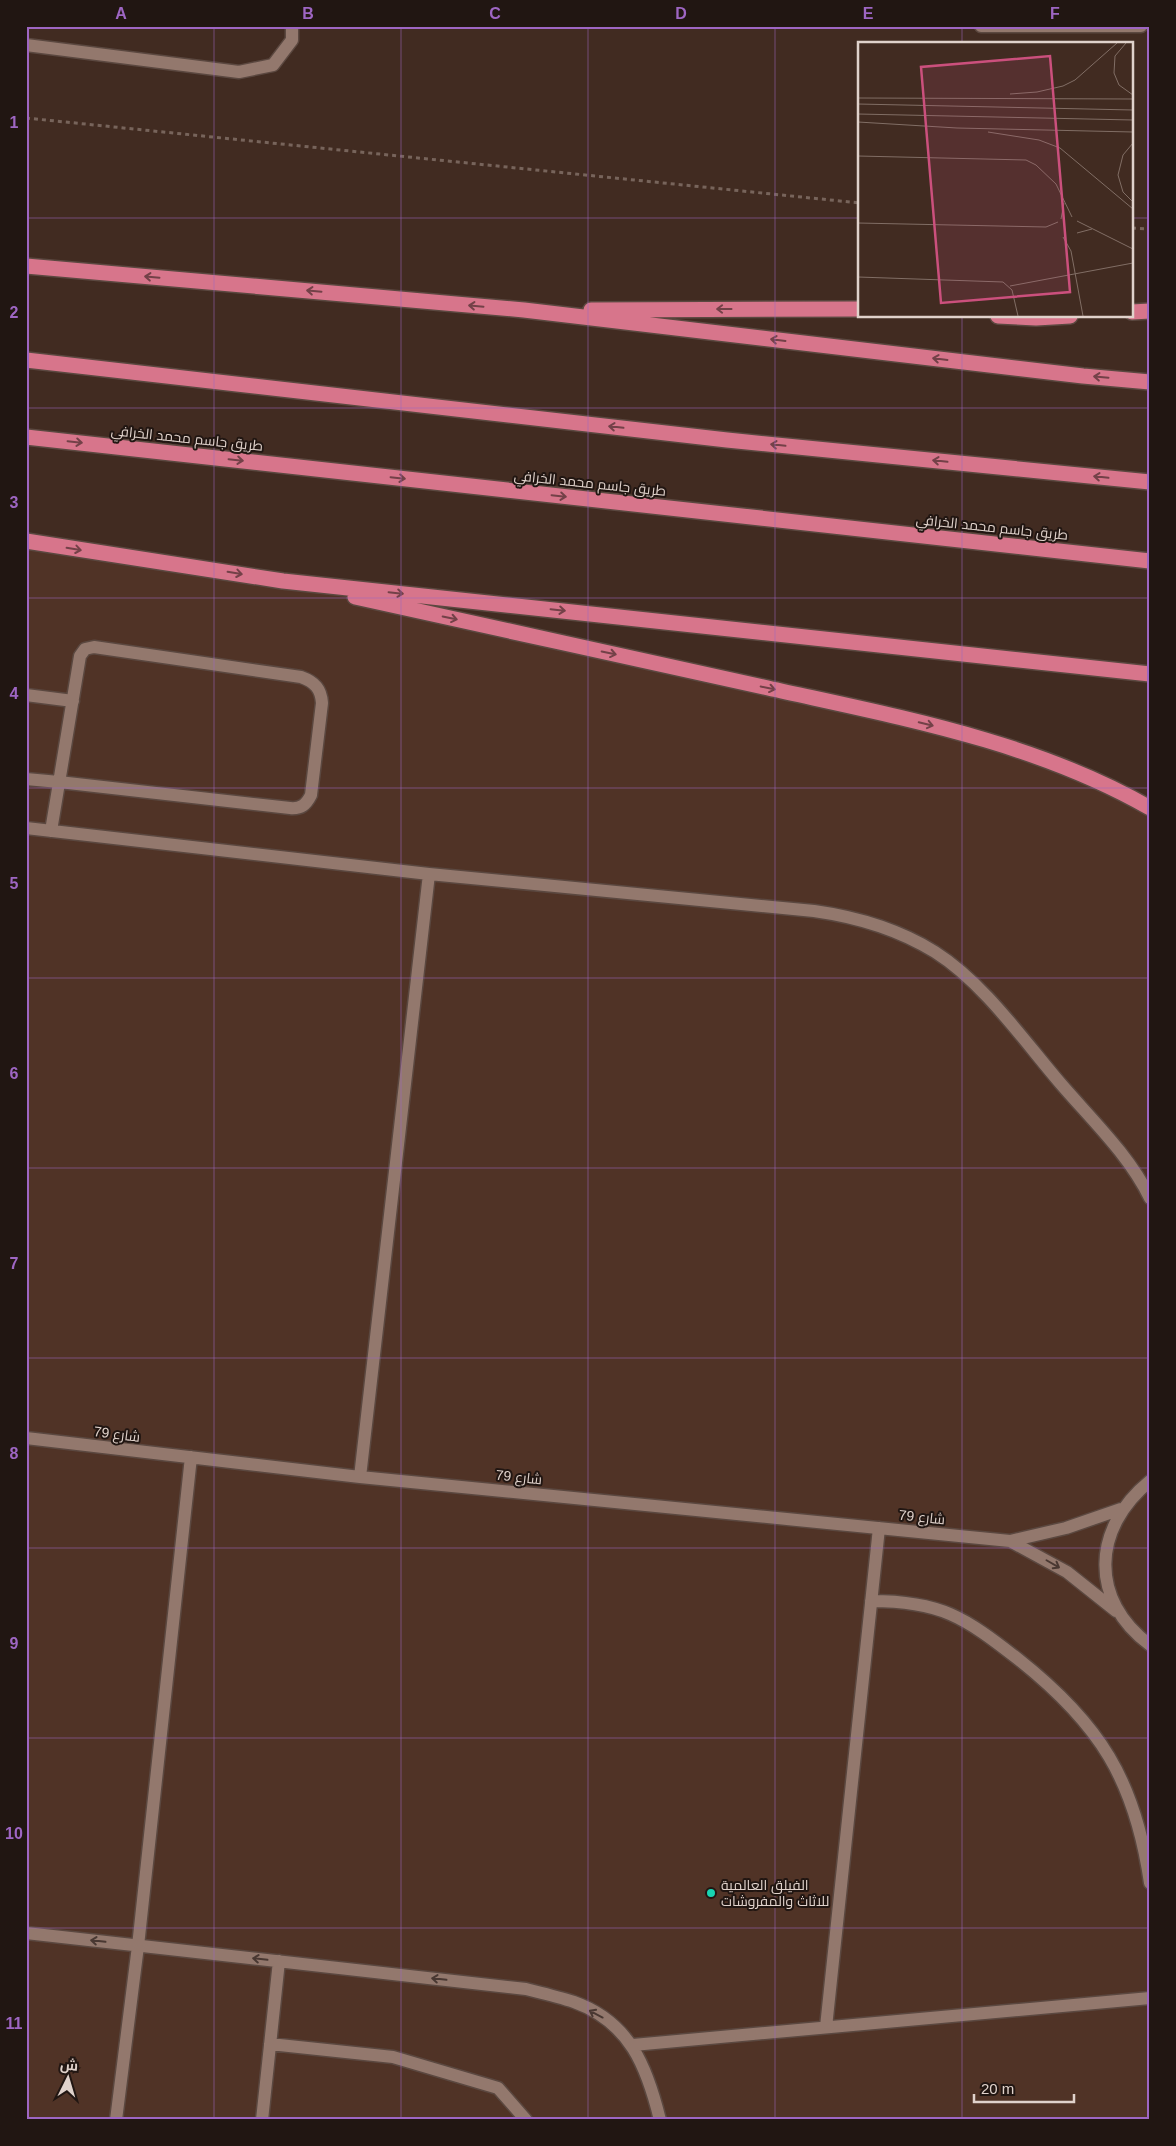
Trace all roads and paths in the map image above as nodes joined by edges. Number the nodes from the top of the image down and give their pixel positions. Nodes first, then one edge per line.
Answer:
1 (292, 26) edge
2 (981, 26) edge
3 (1141, 26) edge
4 (26, 45) edge
5 (26, 118) edge
6 (858, 202) edge
7 (1134, 228) edge
8 (1150, 229) edge
9 (26, 266) edge
10 (858, 309) edge
11 (524, 310) junction
12 (1150, 311) edge
13 (1134, 312) edge
14 (26, 360) edge
15 (1150, 382) edge
16 (26, 437) edge
17 (1150, 482) edge
18 (26, 541) edge
19 (1150, 561) edge
20 (283, 581) junction
21 (1150, 674) edge
22 (26, 695) edge
23 (73, 701) junction
24 (26, 779) edge
25 (59, 782) junction
26 (1150, 808) edge
27 (26, 828) edge
28 (51, 831) junction
29 (429, 874) junction
30 (1150, 1198) edge
31 (26, 1438) edge
32 (191, 1457) junction
33 (360, 1477) junction
34 (1150, 1481) edge
35 (1121, 1509) junction
36 (879, 1528) junction
37 (1010, 1541) junction
38 (871, 1601) junction
39 (1118, 1613) junction
40 (1150, 1645) edge
41 (1150, 1883) edge
42 (26, 1933) edge
43 (138, 1946) junction
44 (279, 1961) junction
45 (1150, 1998) edge
46 (826, 2027) junction
47 (270, 2044) junction
48 (633, 2045) junction
49 (116, 2120) edge
50 (262, 2120) edge
51 (526, 2120) edge
52 (660, 2120) edge

1 - 4 street
2 - 3 street
5 - 6 path
7 - 8 path
11 -> 9 highway
10 -> 11 highway
15 -> 11 highway
12 - 13 highway
17 -> 14 highway
16 -> 19 highway, طريق جاسم محمد الخرافي
18 -> 20 highway
20 -> 21 highway
20 -> 26 highway
22 - 23 street
23 - 25 street
23 - 25 street
24 - 25 street
25 - 28 street
27 - 28 street
28 - 29 street
29 - 30 street
29 - 33 street
31 - 32 street, شارع 79
32 - 33 street, شارع 79
32 - 43 street
33 - 36 street, شارع 79
34 - 35 street
35 - 37 street, شارع 79
35 - 39 street
36 - 37 street, شارع 79
36 - 38 street
37 -> 39 street, شارع 79
38 - 41 street
38 - 46 street
39 - 40 street
43 -> 42 street
44 -> 43 street
43 - 49 street
44 - 47 street
48 -> 44 street
45 - 46 street
46 - 48 street
47 - 50 street
47 - 51 street
48 - 52 street

